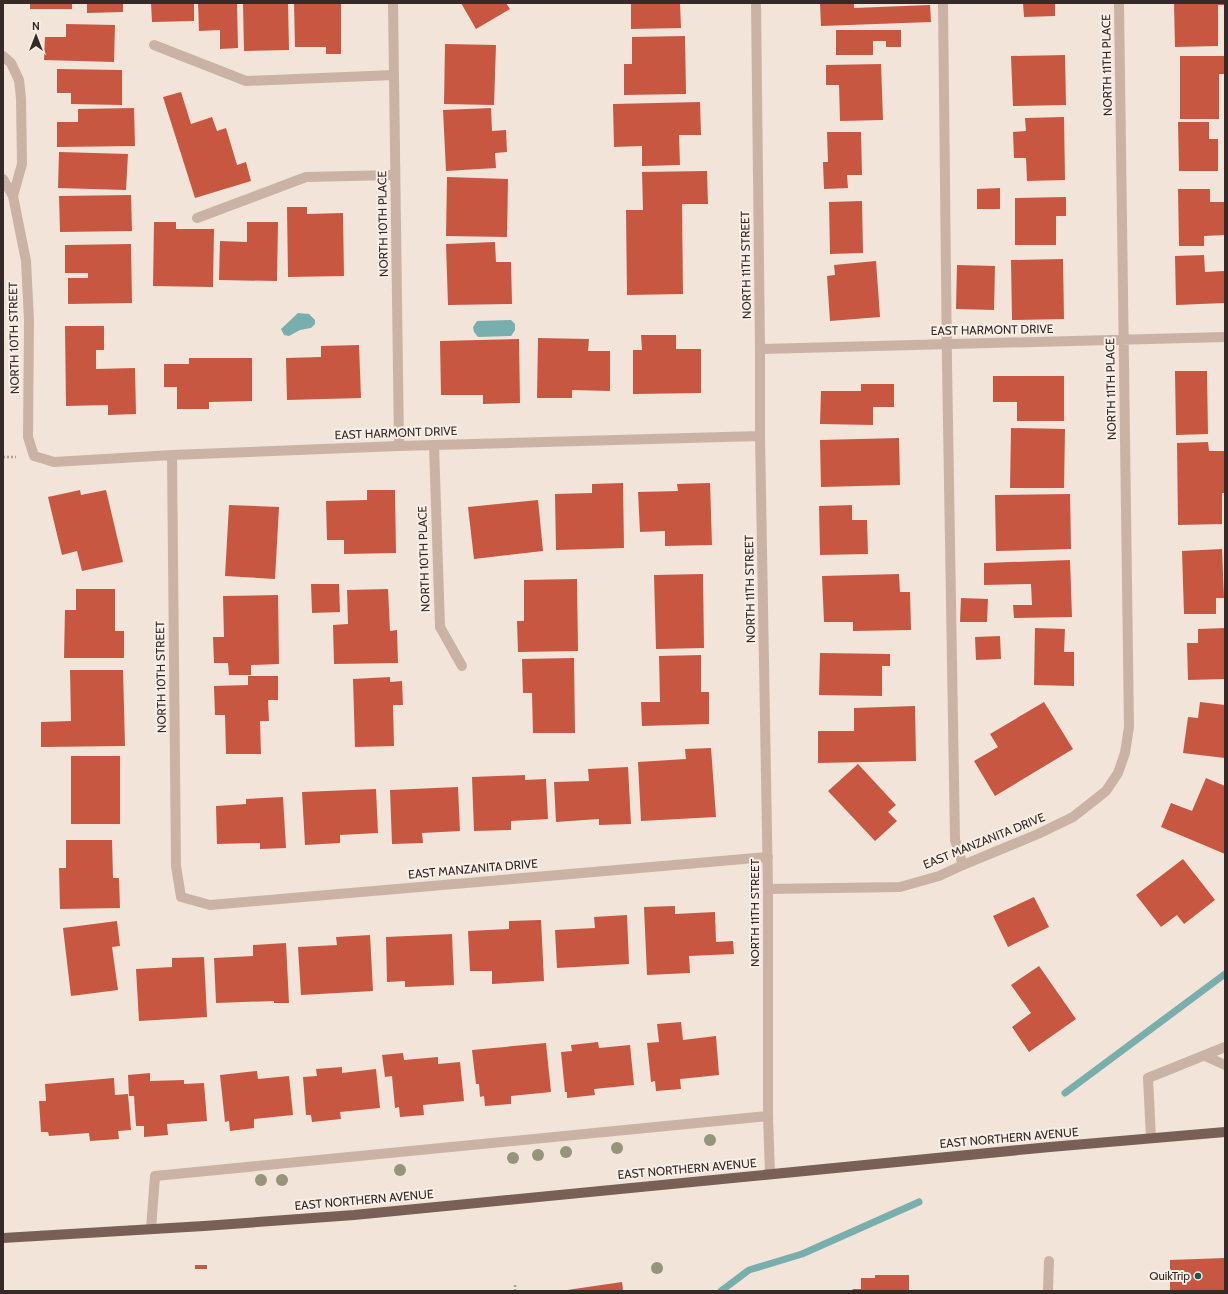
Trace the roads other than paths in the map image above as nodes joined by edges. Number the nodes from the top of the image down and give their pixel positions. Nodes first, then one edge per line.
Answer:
1 (393, 3) edge
2 (756, 3) edge
3 (943, 3) edge
4 (1119, 3) edge
5 (154, 45) dead end
6 (3, 56) edge
7 (394, 75) junction
8 (395, 175) junction
9 (3, 179) edge
10 (13, 196) junction
11 (197, 218) dead end
12 (1225, 337) edge
13 (1124, 340) junction
14 (947, 344) junction
15 (760, 349) junction
16 (760, 436) junction
17 (434, 445) junction
18 (399, 446) junction
19 (172, 455) junction
20 (34, 456) joint
21 (462, 666) dead end
22 (1118, 773) joint
23 (768, 857) junction
24 (963, 865) junction
25 (768, 888) junction
26 (181, 897) joint
27 (1225, 1048) edge
28 (1205, 1056) junction
29 (1225, 1064) edge
30 (768, 1116) junction
31 (1225, 1132) edge
32 (1151, 1138) junction
33 (770, 1174) junction
34 (151, 1229) junction
35 (3, 1238) edge
36 (1049, 1261) dead end
37 (1048, 1291) edge

1 - 7 street, NORTH 10TH PLACE
2 - 15 street, NORTH 11TH STREET
3 - 14 street
4 - 13 street, NORTH 11TH PLACE
5 - 7 street
6 - 10 street, NORTH 10TH STREET
7 - 8 street, NORTH 10TH PLACE
8 - 11 street
8 - 18 street, NORTH 10TH PLACE
9 - 10 street, NORTH 10TH STREET
10 - 20 street, NORTH 10TH STREET
12 - 13 street, EAST HARMONT DRIVE
13 - 14 street, EAST HARMONT DRIVE
13 - 22 street, NORTH 11TH PLACE
14 - 15 street, EAST HARMONT DRIVE
14 - 24 street
15 - 16 street, NORTH 11TH STREET
16 - 17 street, EAST HARMONT DRIVE
16 - 23 street, NORTH 11TH STREET
17 - 18 street, EAST HARMONT DRIVE
17 - 21 street, NORTH 10TH PLACE
18 - 19 street, EAST HARMONT DRIVE
19 - 20 street, EAST HARMONT DRIVE
19 - 26 street, NORTH 10TH STREET
22 - 24 street, EAST MANZANITA DRIVE
23 - 25 street, NORTH 11TH STREET
23 - 26 street, EAST MANZANITA DRIVE
24 - 25 street, EAST MANZANITA DRIVE
25 - 30 street, NORTH 11TH STREET
27 - 28 street
28 - 29 street
28 - 32 street
30 - 33 street, NORTH 11TH STREET
30 - 34 street
31 - 32 main road, EAST NORTHERN AVENUE
32 - 33 main road, EAST NORTHERN AVENUE
33 - 34 main road, EAST NORTHERN AVENUE
34 - 35 main road, EAST NORTHERN AVENUE
36 - 37 street

